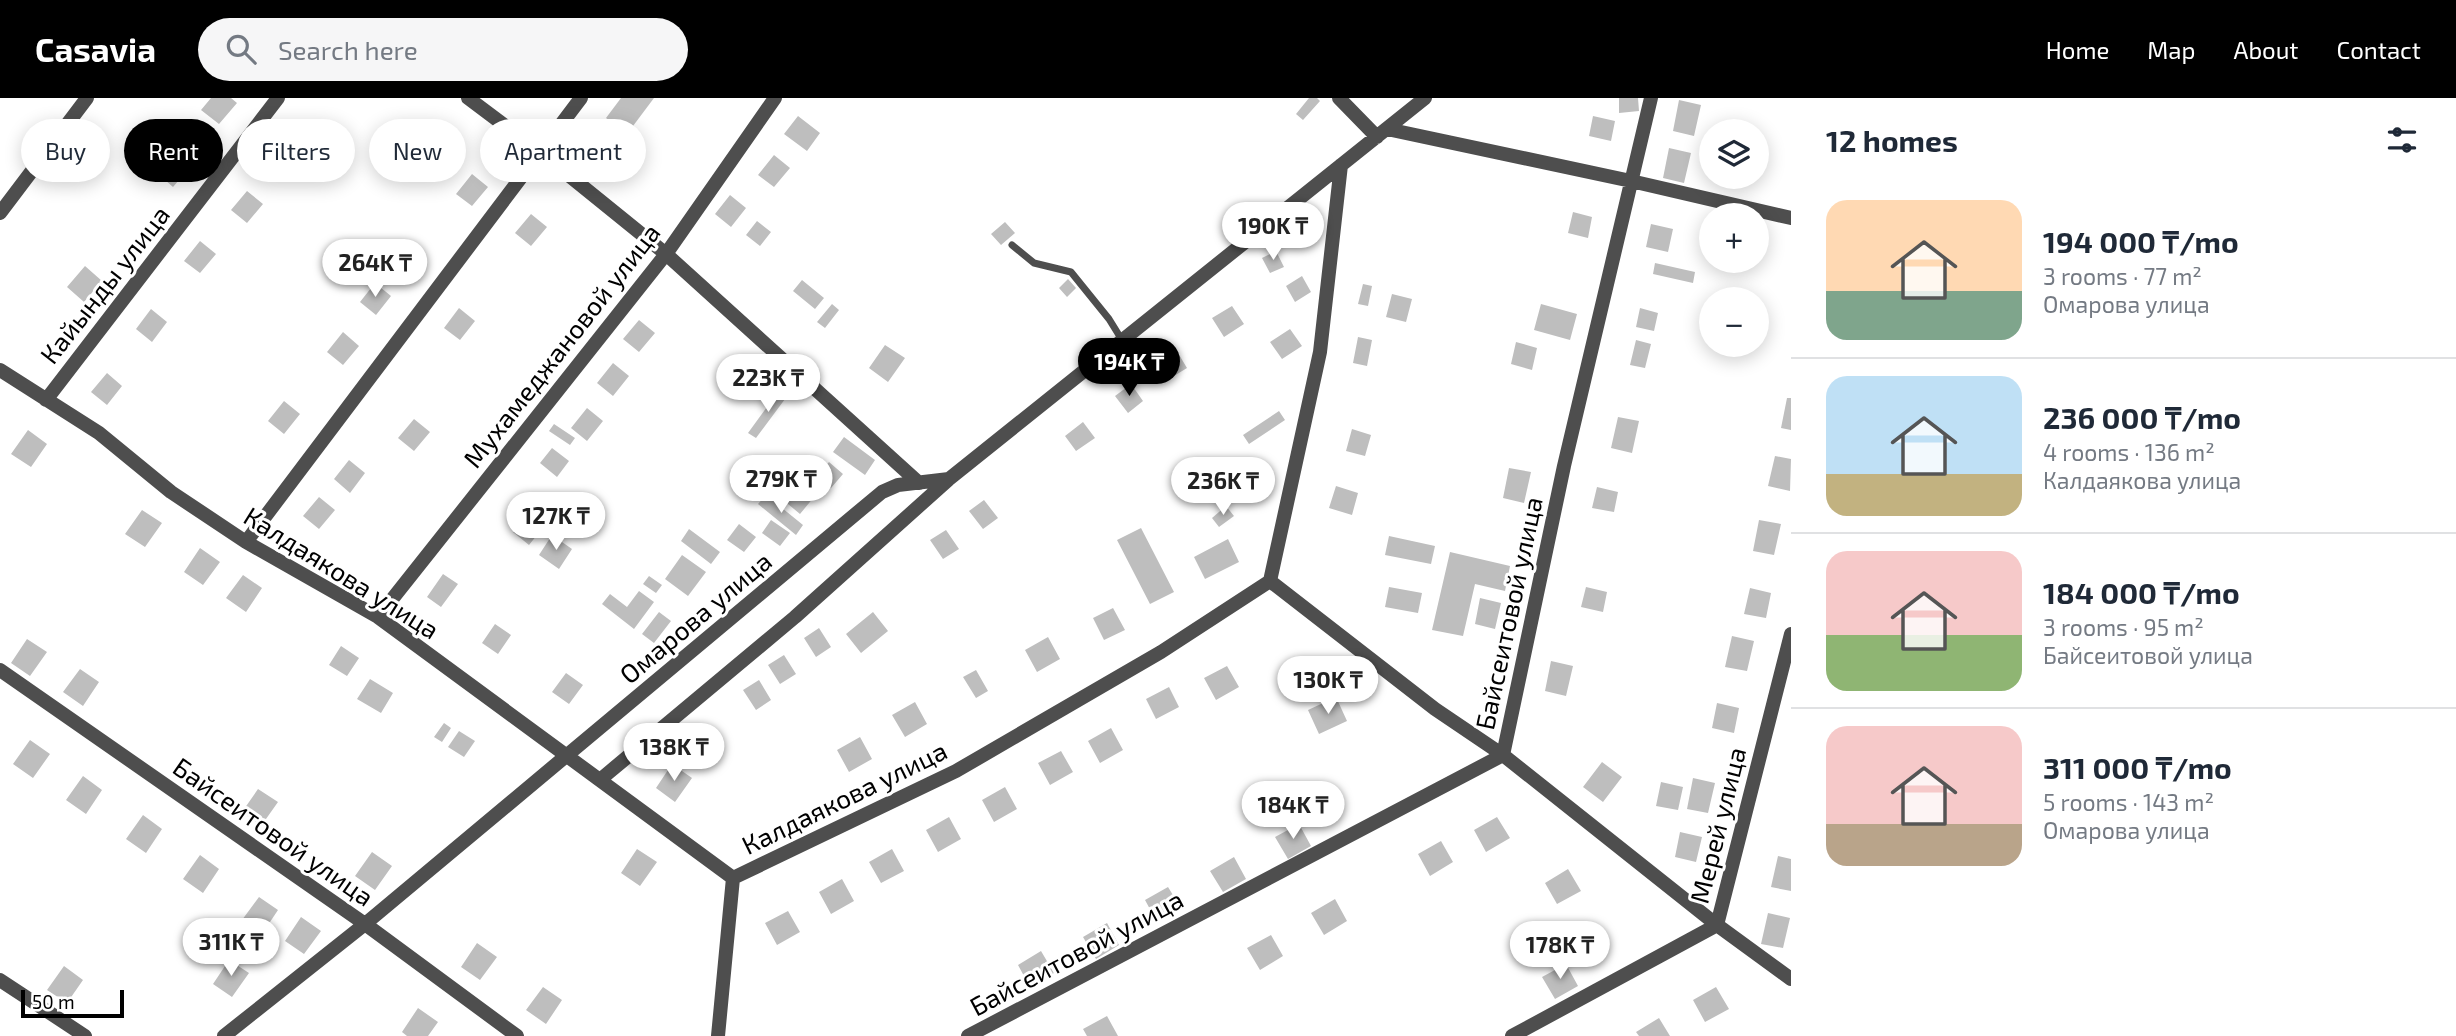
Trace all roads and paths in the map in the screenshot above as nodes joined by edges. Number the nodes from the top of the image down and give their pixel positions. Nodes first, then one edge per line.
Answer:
1 (87, 98) edge
2 (278, 98) edge
3 (468, 98) edge
4 (581, 98) edge
5 (775, 98) edge
6 (1339, 98) edge
7 (1424, 98) edge
8 (1651, 98) edge
9 (496, 119) edge
10 (565, 119) edge
11 (1382, 133) junction
12 (1341, 165) junction
13 (1631, 181) junction
14 (517, 182) edge
15 (577, 182) edge
16 (0, 214) edge
17 (1791, 218) edge
18 (1012, 245) dead end
19 (666, 254) junction
20 (1122, 340) junction
21 (0, 370) edge
22 (46, 400) junction
23 (949, 479) junction
24 (919, 483) junction
25 (246, 542) junction
26 (1270, 581) junction
27 (378, 617) junction
28 (1791, 634) edge
29 (0, 670) edge
30 (566, 755) junction
31 (1503, 755) junction
32 (601, 779) junction
33 (733, 877) junction
34 (365, 924) junction
35 (1717, 925) junction
36 (1791, 979) edge
37 (0, 981) edge
38 (85, 1036) edge
39 (224, 1036) edge
40 (517, 1036) edge
41 (718, 1036) edge
42 (968, 1036) edge
43 (1512, 1036) edge

1 - 16 street
2 - 22 street, Кайынды улица
3 - 9 street
4 - 10 street
5 - 19 street, Мухамеджановой улица
6 - 11 street
7 - 11 street
8 - 13 street, Байсеитовой улица
11 - 12 street
11 - 13 street
12 - 20 street
12 - 26 street
13 - 17 street
13 - 31 street, Байсеитовой улица
14 - 25 street
15 - 19 street
18 - 20 lane
19 - 24 street
19 - 27 street, Мухамеджановой улица
20 - 23 street
21 - 22 street, Калдаякова улица
22 - 25 street, Калдаякова улица
23 - 24 street, Омарова улица
23 - 32 street
24 - 30 street, Омарова улица
25 - 27 street, Калдаякова улица
26 - 31 street
26 - 33 street, Калдаякова улица
27 - 30 street, Калдаякова улица
28 - 35 street, Мерей улица
29 - 34 street, Байсеитовой улица
30 - 32 street, Калдаякова улица
30 - 34 street, Омарова улица
31 - 35 street
31 - 42 street, Байсеитовой улица
32 - 33 street, Калдаякова улица
33 - 41 street
34 - 39 street, Омарова улица
34 - 40 street, Байсеитовой улица
35 - 36 street
35 - 43 street, Мерей улица
37 - 38 street

